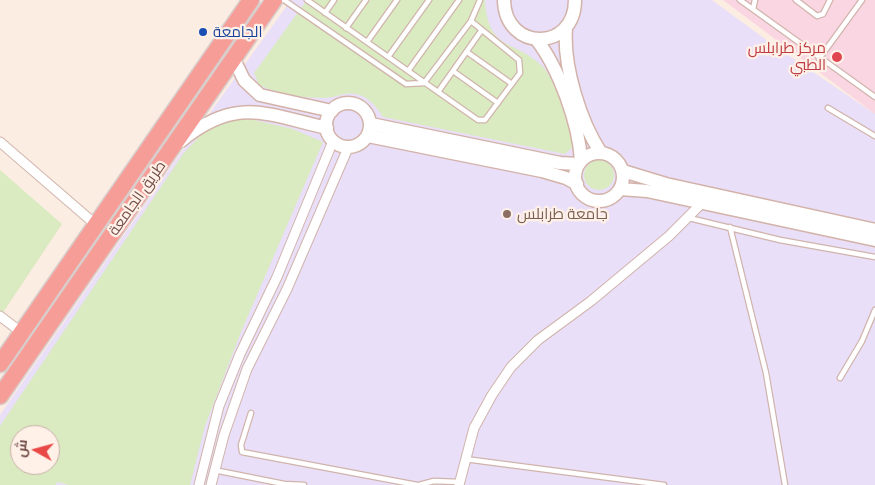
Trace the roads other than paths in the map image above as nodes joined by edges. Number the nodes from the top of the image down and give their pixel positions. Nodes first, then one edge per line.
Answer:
1 (251, 0) edge
2 (274, 0) edge
3 (284, 0) edge
4 (307, 0) edge
5 (334, 0) edge
6 (366, 0) edge
7 (397, 0) edge
8 (429, 0) edge
9 (459, 0) edge
10 (480, 0) edge
11 (504, 0) edge
12 (576, 0) edge
13 (740, 0) edge
14 (755, 0) edge
15 (796, 0) edge
16 (830, 0) edge
17 (862, 0) edge
18 (753, 9) junction
19 (325, 13) junction
20 (471, 21) junction
21 (346, 28) junction
22 (566, 28) junction
23 (481, 31) junction
24 (536, 39) junction
25 (366, 42) junction
26 (466, 52) junction
27 (388, 57) junction
28 (232, 58) junction
29 (820, 59) junction
30 (408, 71) junction
31 (453, 71) junction
32 (424, 83) junction
33 (512, 84) junction
34 (438, 92) junction
35 (875, 97) edge
36 (498, 103) junction
37 (828, 108) dead end
38 (332, 111) junction
39 (327, 128) junction
40 (369, 130) junction
41 (875, 136) edge
42 (333, 141) junction
43 (0, 142) edge
44 (348, 148) junction
45 (170, 150) junction
46 (601, 153) junction
47 (580, 162) junction
48 (623, 170) junction
49 (576, 184) junction
50 (620, 189) junction
51 (702, 203) junction
52 (689, 218) junction
53 (95, 224) junction
54 (730, 227) junction
55 (875, 230) edge
56 (875, 240) edge
57 (875, 257) edge
58 (875, 310) edge
59 (1, 317) edge
60 (21, 332) junction
61 (0, 364) edge
62 (840, 378) dead end
63 (0, 396) edge
64 (251, 414) dead end
65 (464, 459) junction
66 (214, 470) junction
67 (264, 483) edge
68 (459, 484) edge
69 (199, 485) edge
70 (211, 485) edge
71 (304, 485) edge
72 (418, 485) edge
73 (664, 485) edge
74 (785, 485) edge

1 - 53 highway, طريق الجامعة
2 - 28 highway, طريق الجامعة
3 - 32 lane
4 - 19 lane
5 - 19 lane
6 - 21 lane
7 - 25 lane
8 - 27 lane
9 - 30 lane
10 - 20 lane
11 - 24 street
12 - 22 street
13 - 18 lane
14 - 18 lane
15 - 16 lane
17 - 29 lane
18 - 29 lane
19 - 21 lane
20 - 23 lane
20 - 32 lane
21 - 25 lane
22 - 24 street
22 - 46 street
23 - 26 lane
23 - 33 lane
24 - 47 street
25 - 27 lane
26 - 31 lane
26 - 33 lane
27 - 30 lane
28 - 38 street
28 - 45 highway, طريق الجامعة
29 - 35 lane
30 - 32 lane
31 - 34 lane
31 - 36 lane
32 - 34 lane
33 - 36 lane
34 - 36 lane
37 - 41 lane
38 - 39 street
38 - 40 street
39 - 42 street
39 - 45 street
40 - 44 street
40 - 47 street
40 - 49 street
42 - 44 street
42 - 69 street
43 - 53 street
44 - 66 street
45 - 63 highway, طريق الجامعة
46 - 47 street
46 - 48 street
47 - 49 street
48 - 50 street
48 - 55 street
49 - 50 street
50 - 51 street
51 - 52 street
51 - 56 street
52 - 54 lane
52 - 65 street
53 - 60 highway, طريق الجامعة
54 - 57 lane
54 - 74 lane
58 - 62 lane
59 - 60 street
60 - 61 highway, طريق الجامعة
64 - 72 lane
65 - 68 street
65 - 73 lane
66 - 67 lane
66 - 70 street
67 - 71 lane
68 - 72 lane

